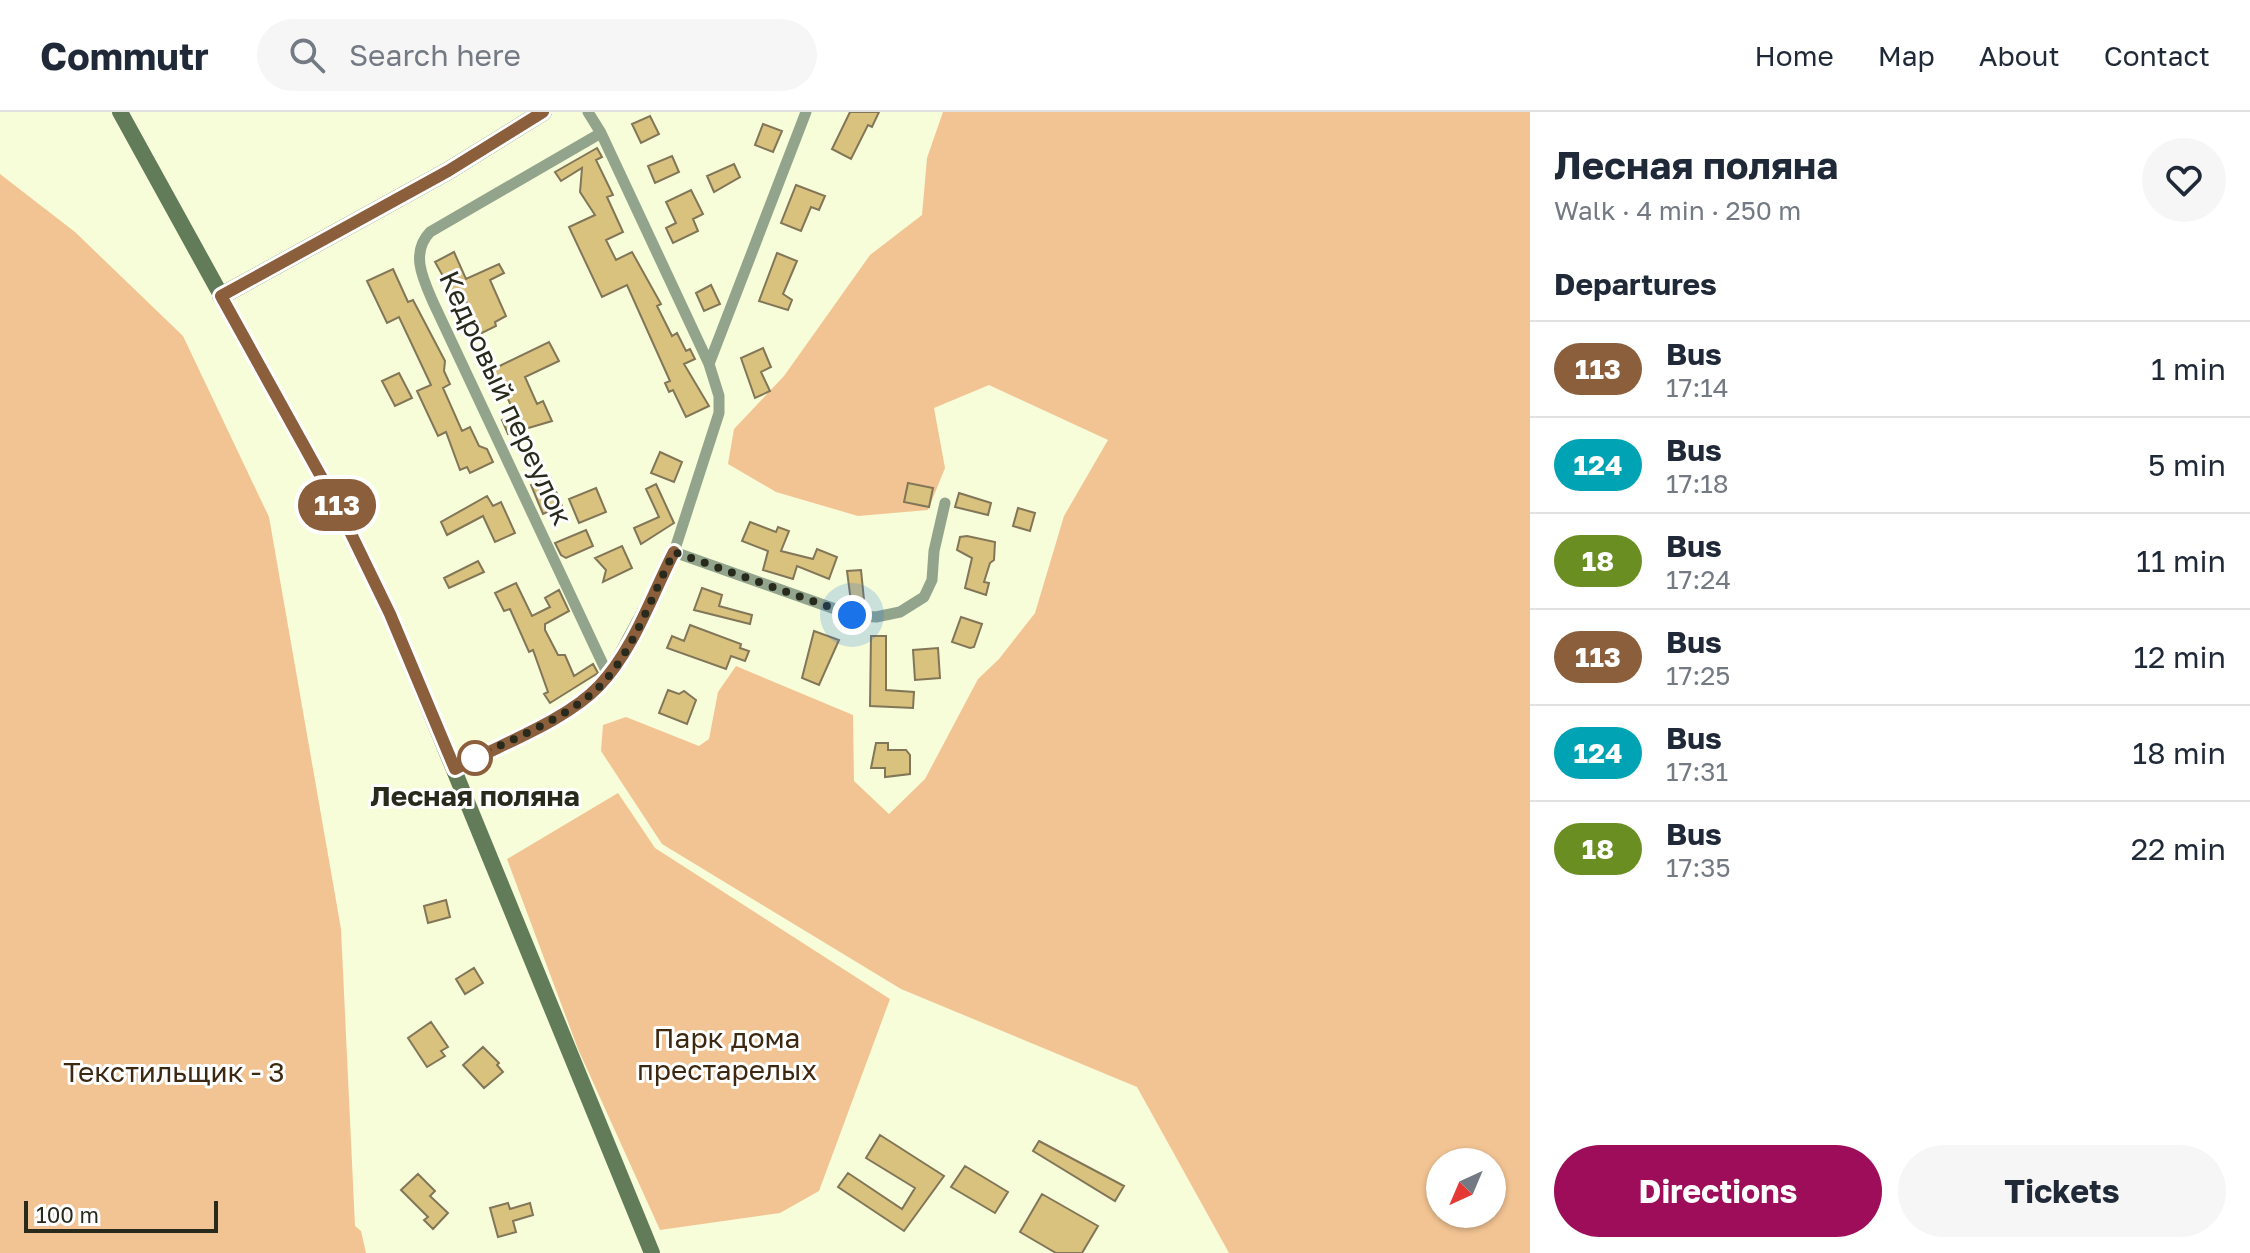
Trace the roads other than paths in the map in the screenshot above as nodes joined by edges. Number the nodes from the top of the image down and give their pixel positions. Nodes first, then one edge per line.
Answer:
1 (120, 112) edge
2 (543, 112) edge
3 (588, 112) edge
4 (806, 112) edge
5 (601, 133) junction
6 (221, 296) junction
7 (709, 364) junction
8 (945, 503) dead end
9 (674, 552) junction
10 (608, 675) junction
11 (455, 769) junction
12 (652, 1253) edge

1 - 6 main road
2 - 6 highway
3 - 5 street
4 - 7 street
5 - 7 street
5 - 10 street, Кедровый переулок
6 - 11 main road
7 - 9 street
8 - 9 street
9 - 10 street
10 - 11 street
11 - 12 main road

